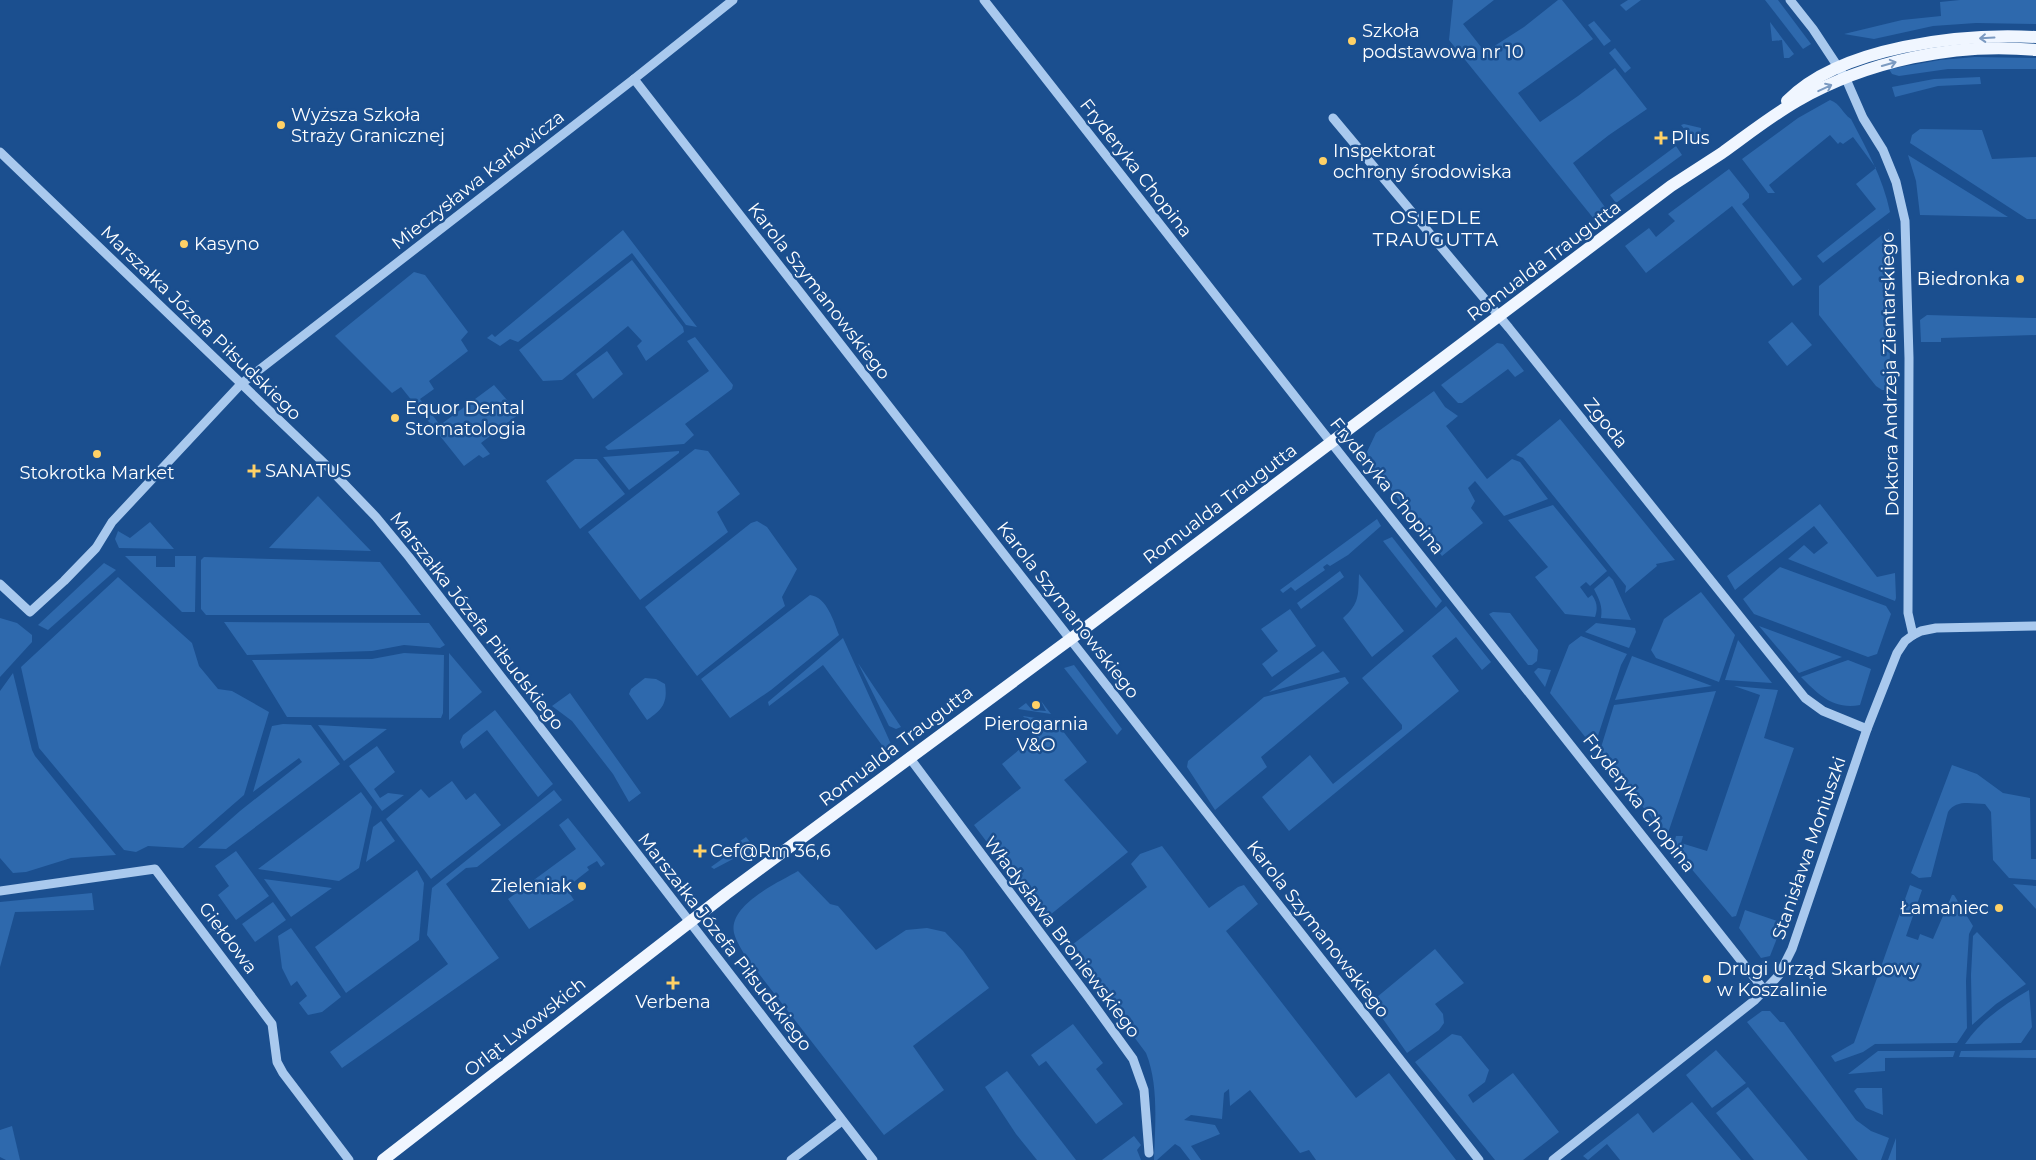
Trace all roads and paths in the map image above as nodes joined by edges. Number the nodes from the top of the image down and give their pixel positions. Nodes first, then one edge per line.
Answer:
1 (733, 0) edge
2 (984, 0) edge
3 (1790, 0) edge
4 (2036, 37) edge
5 (2036, 50) edge
6 (1838, 68) junction
7 (634, 79) junction
8 (1846, 79) junction
9 (1773, 115) junction
10 (1333, 118) dead end
11 (0, 152) edge
12 (1500, 316) junction
13 (241, 384) junction
14 (1331, 442) junction
15 (0, 584) edge
16 (2036, 626) edge
17 (1913, 635) junction
18 (1070, 639) junction
19 (1868, 729) junction
20 (909, 757) junction
21 (0, 891) edge
22 (689, 922) junction
23 (1765, 991) junction
24 (842, 1120) junction
25 (1149, 1153) dead end
26 (348, 1160) edge
27 (383, 1160) edge
28 (791, 1160) edge
29 (873, 1160) edge
30 (1478, 1160) edge
31 (1553, 1160) edge

1 - 7 street, Mieczysława Karłowicza
2 - 14 street, Fryderyka Chopina
3 - 6 street, Doktora Andrzeja Zientarskiego
4 -> 6 main road, Romualda Traugutta
8 -> 5 main road, Romualda Traugutta
6 - 8 street, Doktora Andrzeja Zientarskiego
6 - 9 main road, Romualda Traugutta
7 - 13 street, Mieczysława Karłowicza
7 - 18 street, Karola Szymanowskiego
9 -> 8 main road, Romualda Traugutta
8 - 17 street, Doktora Andrzeja Zientarskiego
9 - 12 main road, Romualda Traugutta
10 - 12 street, Zgoda
11 - 13 street, Marszałka Józefa Piłsudskiego
12 - 14 main road, Romualda Traugutta
12 - 19 street, Zgoda
13 - 15 street, Mieczysława Karłowicza
13 - 22 street, Marszałka Józefa Piłsudskiego
14 - 18 main road, Romualda Traugutta
14 - 23 street, Fryderyka Chopina
16 - 17 street
17 - 19 street, Stanisława Moniuszki
18 - 20 main road, Romualda Traugutta
18 - 30 street, Karola Szymanowskiego
19 - 23 street, Stanisława Moniuszki
20 - 22 main road, Romualda Traugutta
20 - 25 street, Władysława Broniewskiego
21 - 26 street, Giełdowa
22 - 24 street, Marszałka Józefa Piłsudskiego
22 - 27 main road, Orląt Lwowskich
23 - 31 street, Stanisława Moniuszki
24 - 28 street
24 - 29 street, Marszałka Józefa Piłsudskiego

